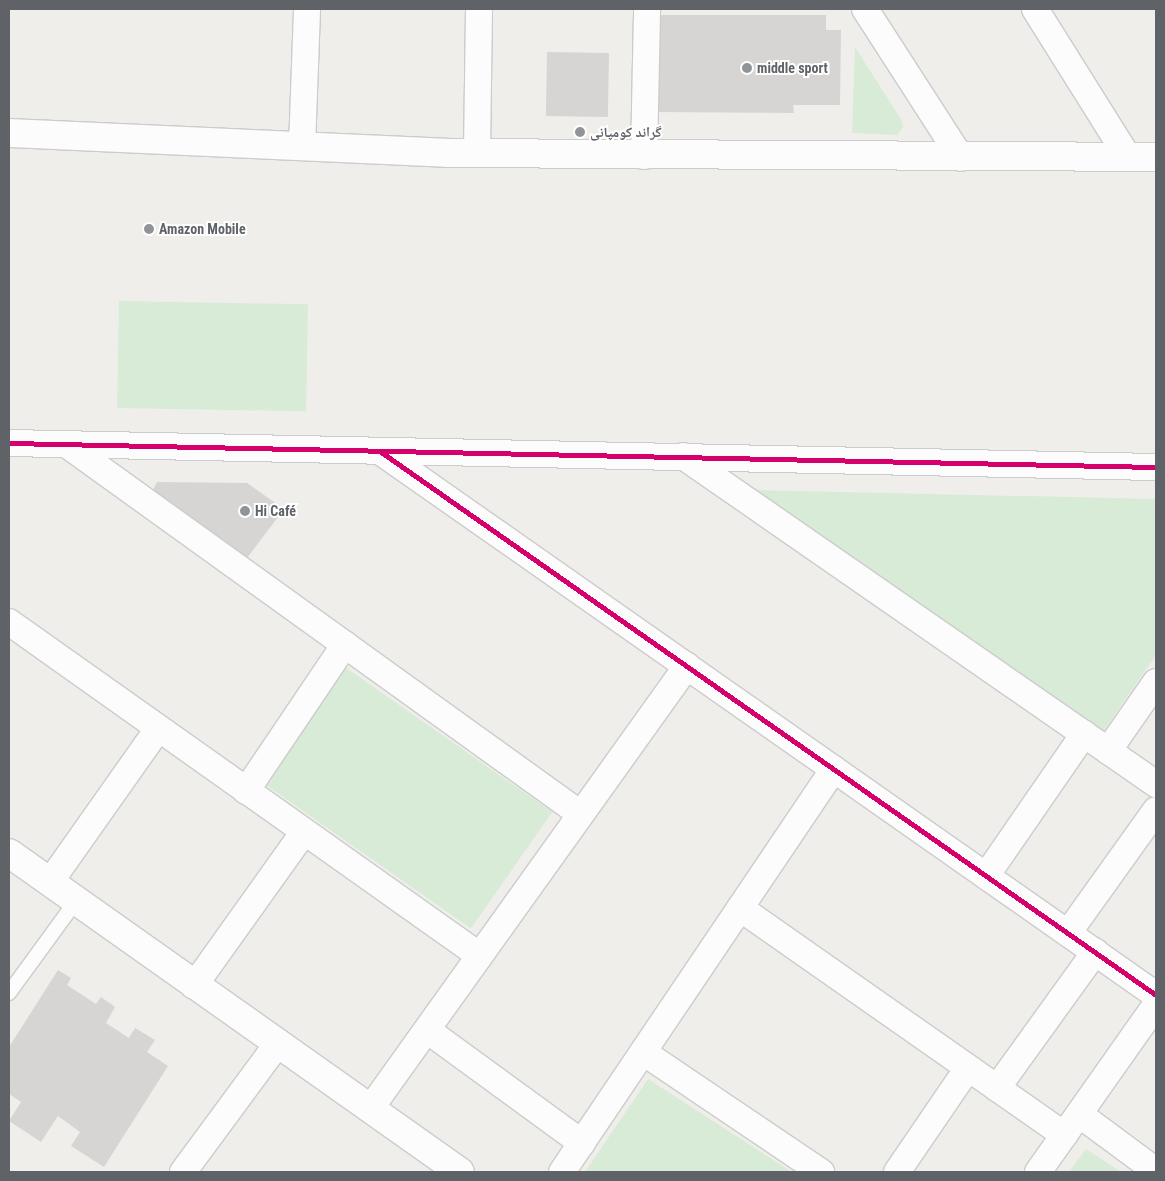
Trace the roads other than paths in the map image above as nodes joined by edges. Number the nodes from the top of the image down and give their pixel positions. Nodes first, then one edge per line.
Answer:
1 (308, 9) edge
2 (479, 9) edge
3 (647, 9) edge
4 (865, 9) edge
5 (1035, 9) edge
6 (9, 133) edge
7 (302, 146) junction
8 (477, 154) junction
9 (644, 156) junction
10 (1128, 157) junction
11 (961, 158) junction
12 (1156, 158) edge
13 (9, 443) edge
14 (66, 444) junction
15 (381, 452) junction
16 (683, 456) junction
17 (1156, 467) edge
18 (9, 622) edge
19 (345, 644) junction
20 (687, 666) junction
21 (1156, 682) edge
22 (158, 729) junction
23 (1084, 734) junction
24 (1108, 751) junction
25 (834, 769) junction
26 (1156, 784) edge
27 (246, 791) junction
28 (1156, 810) edge
29 (579, 813) junction
30 (304, 832) junction
31 (9, 853) edge
32 (986, 876) junction
33 (50, 882) junction
34 (76, 901) junction
35 (740, 908) junction
36 (1068, 933) junction
37 (1094, 952) junction
38 (480, 956) junction
39 (194, 986) junction
40 (9, 993) edge
41 (1156, 995) edge
42 (1156, 1005) edge
43 (427, 1030) junction
44 (278, 1043) junction
45 (644, 1052) junction
46 (968, 1068) junction
47 (997, 1088) junction
48 (370, 1109) junction
49 (1079, 1114) junction
50 (1064, 1135) junction
51 (582, 1143) junction
52 (1156, 1171) edge
53 (183, 1172) edge
54 (460, 1172) edge
55 (562, 1172) edge
56 (821, 1172) edge
57 (897, 1172) edge
58 (1038, 1172) edge

1 - 7 street
2 - 8 street
3 - 9 street
4 - 11 street
5 - 10 street
6 - 7 main road
7 - 8 main road
8 - 9 main road
9 - 11 main road
10 - 11 main road
10 - 12 main road
13 - 14 street
14 - 15 street
14 - 19 street
15 - 16 street
15 - 20 street
16 - 17 street
16 - 23 street
18 - 22 street
19 - 27 street
19 - 29 street
20 - 25 street
20 - 29 street
21 - 24 street
22 - 27 street
22 - 33 street
23 - 24 street
23 - 32 street
24 - 26 street
25 - 32 street
25 - 35 street
27 - 30 street
28 - 36 street
29 - 38 street
30 - 38 street
30 - 39 street
31 - 33 main road
32 - 36 street
33 - 34 main road
34 - 39 main road
34 - 40 lane
35 - 45 street
35 - 46 street
36 - 37 street
37 - 41 street
37 - 47 street
38 - 43 street
39 - 44 main road
42 - 49 street
43 - 48 street
43 - 51 street
44 - 48 main road
44 - 53 street
45 - 51 street
45 - 56 street
46 - 47 street
46 - 57 street
47 - 50 street
48 - 54 main road
49 - 50 street
49 - 52 street
50 - 58 street
51 - 55 street

